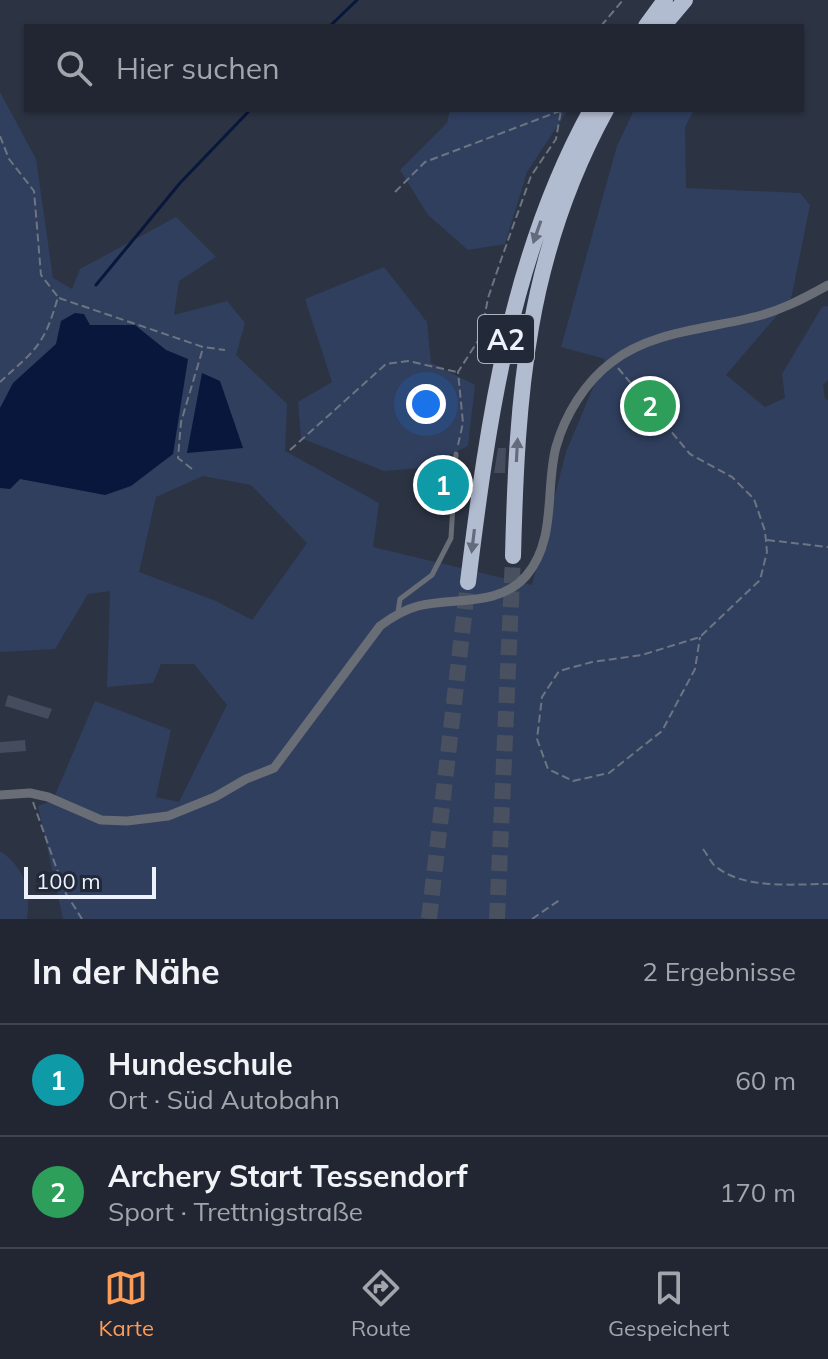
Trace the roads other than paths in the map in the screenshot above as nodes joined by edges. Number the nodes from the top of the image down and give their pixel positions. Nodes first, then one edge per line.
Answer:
1 (665, 0) edge
2 (685, 0) edge
3 (647, 24) edge
4 (665, 24) edge
5 (590, 112) edge
6 (605, 112) edge
7 (828, 285) edge
8 (456, 454) road end
9 (513, 556) tunnel mouth
10 (468, 582) tunnel mouth
11 (398, 613) junction
12 (0, 795) edge

1 - 3 highway
2 - 4 highway
5 -> 10 highway, A2
9 -> 6 highway, A2
7 - 11 street
8 - 11 lane
11 - 12 street

